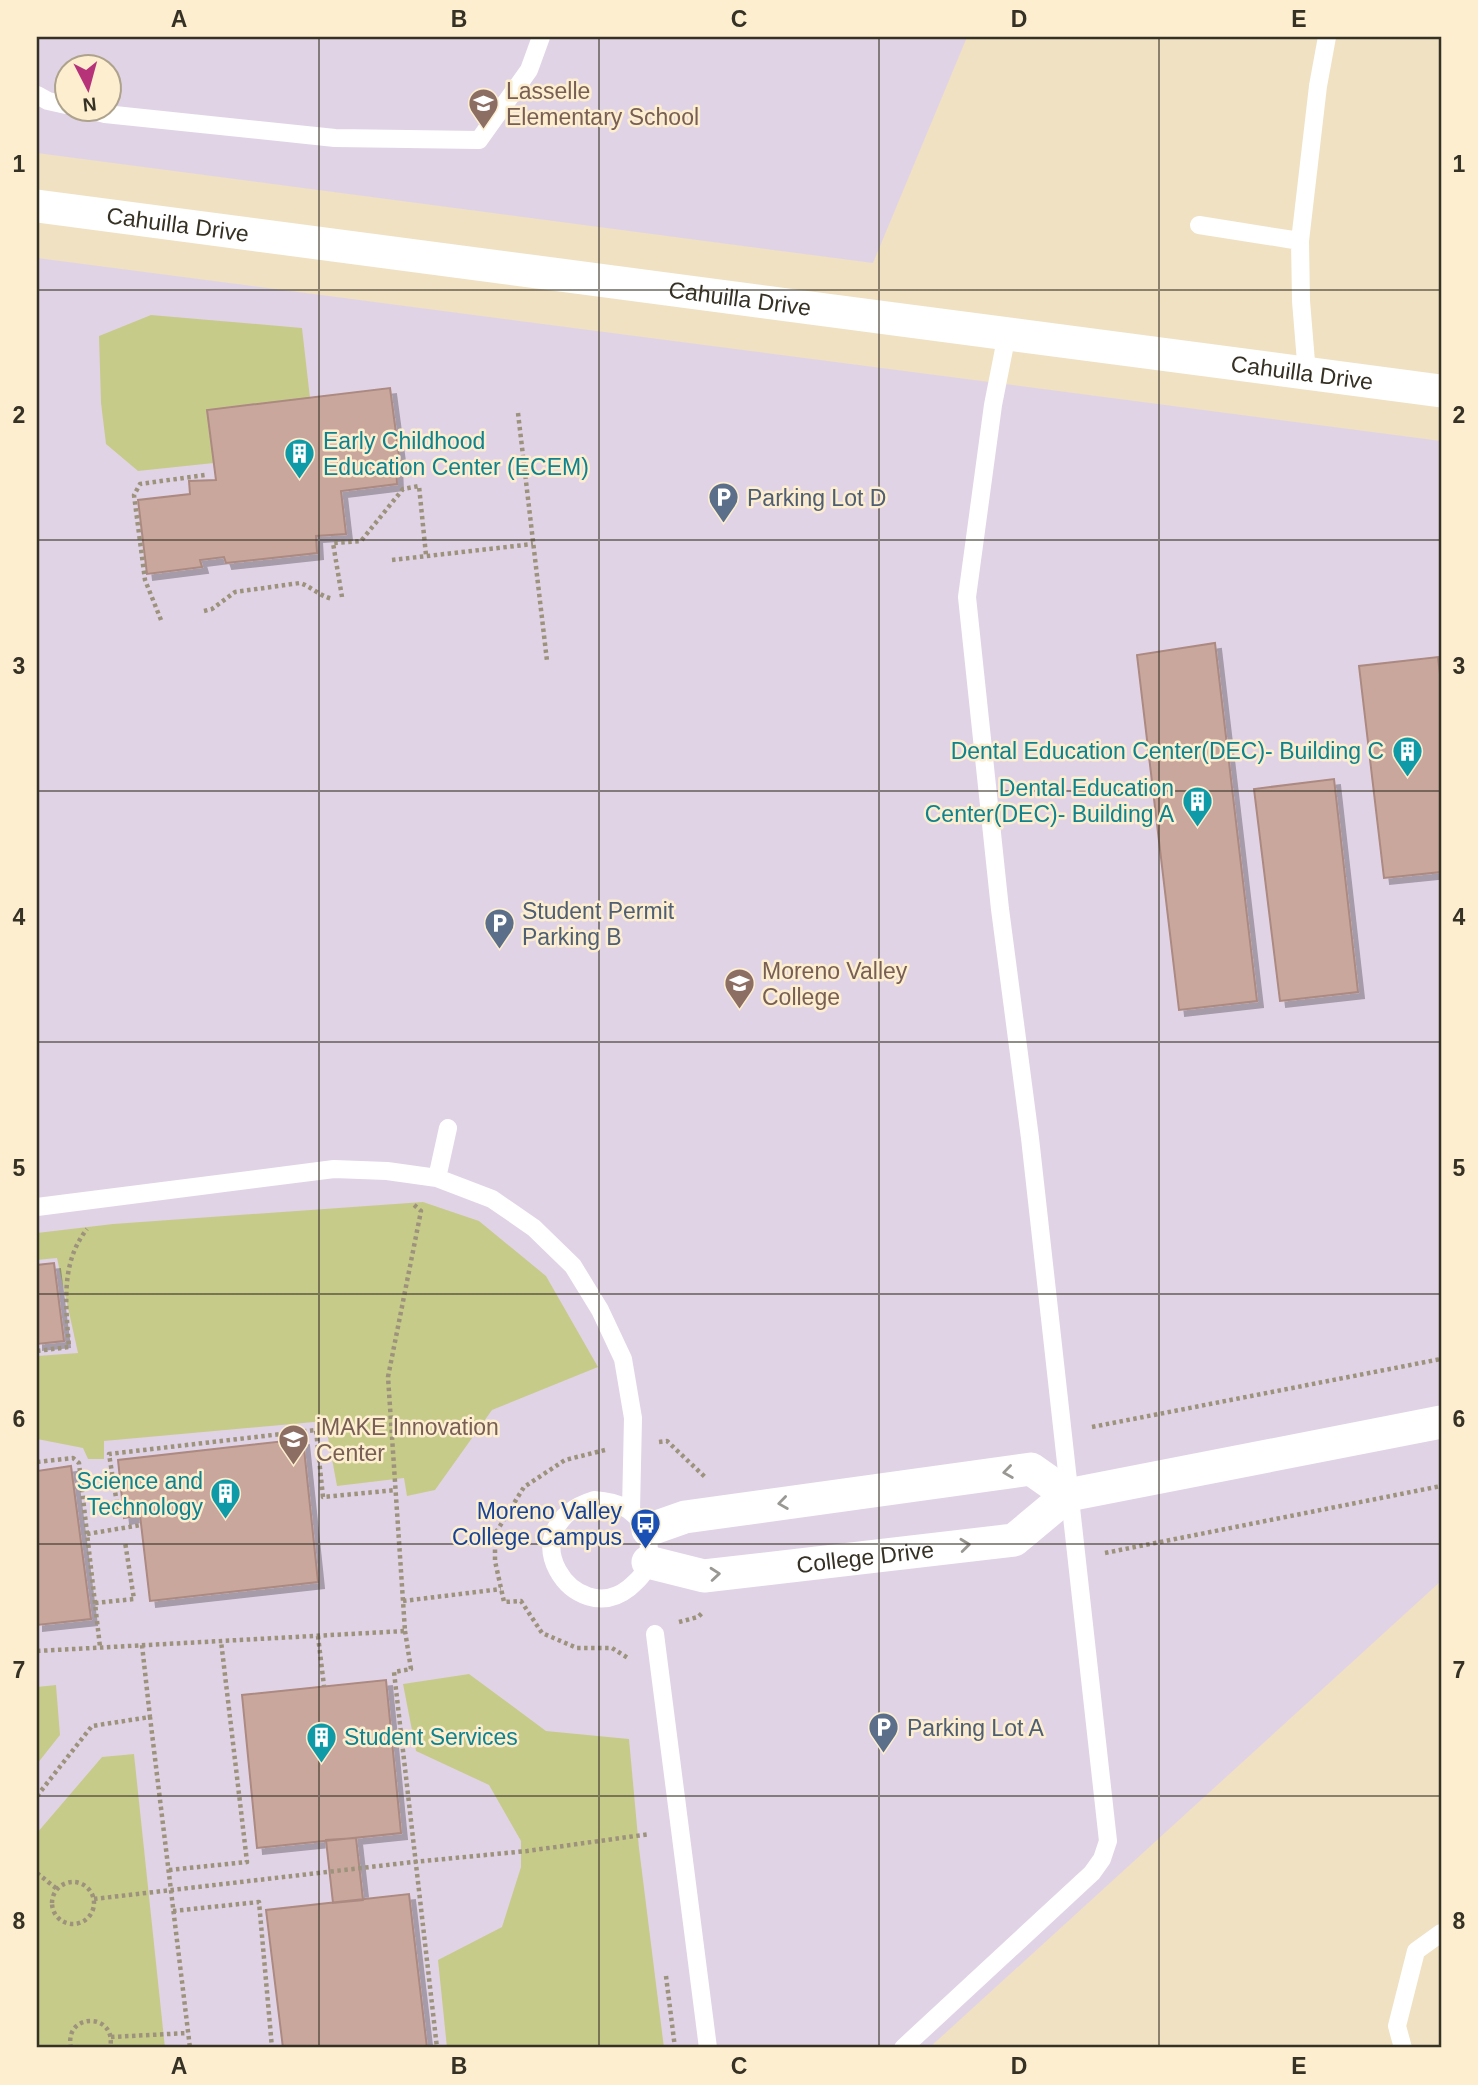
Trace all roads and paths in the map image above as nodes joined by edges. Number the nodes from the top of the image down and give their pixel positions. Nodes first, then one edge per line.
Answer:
1 (541, 37) edge
2 (1327, 37) edge
3 (122, 116) edge
4 (37, 206) edge
5 (1199, 225) dead end
6 (1300, 241) junction
7 (1007, 334) junction
8 (1307, 374) junction
9 (1441, 391) edge
10 (518, 413) dead end
11 (205, 475) dead end
12 (533, 544) junction
13 (426, 555) junction
14 (392, 560) dead end
15 (342, 597) dead end
16 (333, 599) dead end
17 (204, 611) dead end
18 (160, 620) dead end
19 (547, 661) dead end
20 (448, 1128) dead end
21 (437, 1178) junction
22 (411, 1203) dead end
23 (37, 1207) edge
24 (89, 1227) dead end
25 (37, 1351) edge
26 (1441, 1422) edge
27 (37, 1462) edge
28 (396, 1490) junction
29 (1068, 1495) junction
30 (118, 1510) dead end
31 (141, 1525) dead end
32 (87, 1534) junction
33 (642, 1534) junction
34 (125, 1542) dead end
35 (501, 1589) dead end
36 (403, 1601) junction
37 (95, 1603) junction
38 (405, 1631) junction
39 (655, 1634) dead end
40 (318, 1636) junction
41 (221, 1641) junction
42 (142, 1645) junction
43 (100, 1648) junction
44 (37, 1651) edge
45 (324, 1686) dead end
46 (150, 1717) junction
47 (37, 1796) edge
48 (649, 1834) dead end
49 (416, 1861) junction
50 (169, 1870) junction
51 (37, 1873) edge
52 (57, 1889) junction
53 (171, 1890) junction
54 (94, 1899) junction
55 (173, 1911) junction
56 (1441, 1933) edge
57 (188, 2033) junction
58 (111, 2037) junction
59 (71, 2048) edge
60 (110, 2048) edge
61 (190, 2048) edge
62 (271, 2048) edge
63 (437, 2048) edge
64 (708, 2048) edge
65 (903, 2048) edge
66 (1403, 2048) edge

1 - 3 lane
2 - 6 lane
4 - 7 street, Cahuilla Drive
5 - 6 lane
6 - 8 lane
7 - 8 street, Cahuilla Drive
7 - 29 lane
8 - 9 street, Cahuilla Drive
10 - 12 path
11 - 18 path
12 - 13 path
12 - 19 path
13 - 14 path
13 - 15 path
16 - 17 path
20 - 21 lane
21 - 23 lane
21 - 33 lane
22 - 28 path
24 - 25 path
26 - 29 street, College Drive
27 - 32 path
28 - 30 path
28 - 36 path
29 -> 33 street
33 -> 29 street, College Drive
29 - 65 lane
31 - 32 path
32 - 37 path
33 - 33 lane
34 - 37 path
35 - 36 path
36 - 38 path
37 - 43 path
38 - 40 path
38 - 49 path
39 - 64 lane
40 - 41 path
40 - 45 path
41 - 42 path
41 - 50 path
42 - 43 path
42 - 46 path
43 - 44 path
46 - 47 path
46 - 50 path
48 - 49 path
49 - 53 path
49 - 63 path
50 - 53 path
51 - 52 path
52 - 54 path
52 - 54 path
53 - 54 path
53 - 55 path
55 - 57 path
55 - 62 path
56 - 66 lane
57 - 58 path
57 - 61 path
58 - 59 path
58 - 60 path

